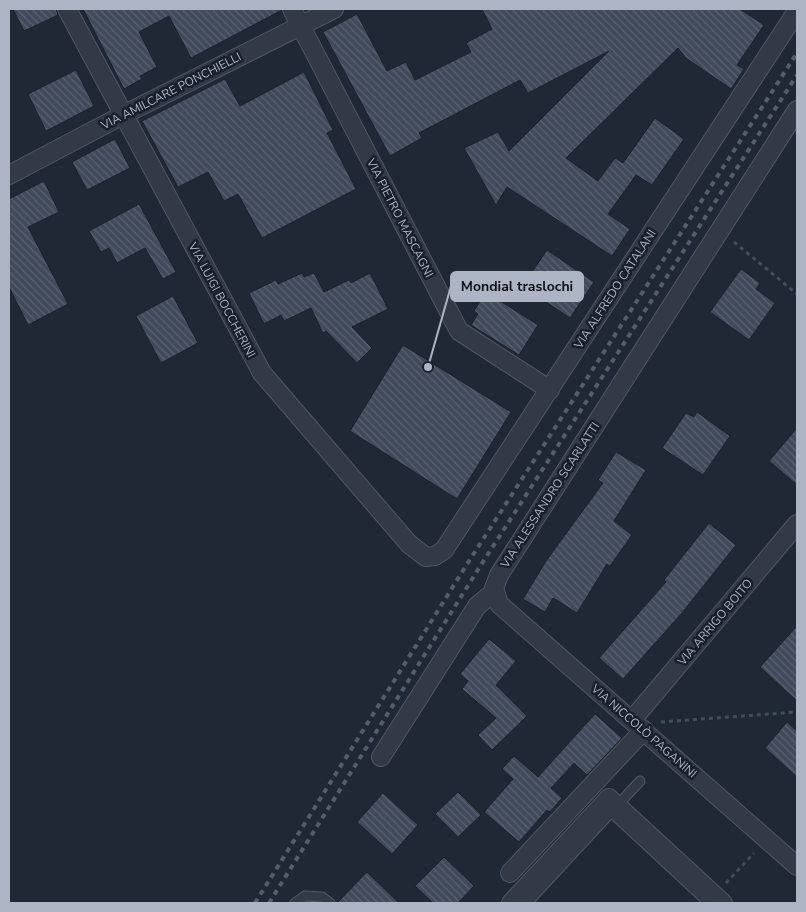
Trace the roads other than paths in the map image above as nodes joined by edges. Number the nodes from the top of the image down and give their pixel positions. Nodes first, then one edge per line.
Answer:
1 (67, 9) edge
2 (292, 9) edge
3 (334, 9) edge
4 (797, 11) edge
5 (300, 26) junction
6 (797, 110) edge
7 (123, 115) junction
8 (9, 175) edge
9 (550, 390) junction
10 (797, 524) edge
11 (426, 557) joint
12 (494, 592) junction
13 (638, 725) junction
14 (381, 757) dead end
15 (640, 781) dead end
16 (615, 810) junction
17 (797, 866) edge
18 (510, 873) dead end
19 (716, 901) edge
20 (295, 903) edge
21 (330, 903) edge
22 (511, 903) edge
23 (527, 903) edge

1 - 7 street, VIA LUIGI BOCCHERINI
2 - 5 street, VIA PIETRO MASCAGNI
3 - 5 street, VIA AMILCARE PONCHIELLI
4 - 9 street, VIA ALFREDO CATALANI
5 - 7 street, VIA AMILCARE PONCHIELLI
5 - 9 street, VIA PIETRO MASCAGNI
6 - 12 street, VIA ALESSANDRO SCARLATTI
7 - 8 street, VIA AMILCARE PONCHIELLI
7 - 11 street, VIA LUIGI BOCCHERINI
9 - 11 street, VIA ALFREDO CATALANI
10 - 13 street, VIA ARRIGO BOITO
12 - 13 street, VIA NICCOLÒ PAGANINI
12 - 14 street, VIA ALESSANDRO SCARLATTI
13 - 17 street, VIA NICCOLÒ PAGANINI
13 - 18 street, VIA ARRIGO BOITO
15 - 16 lane
16 - 19 street
16 - 22 street
16 - 23 lane
20 - 21 lane

